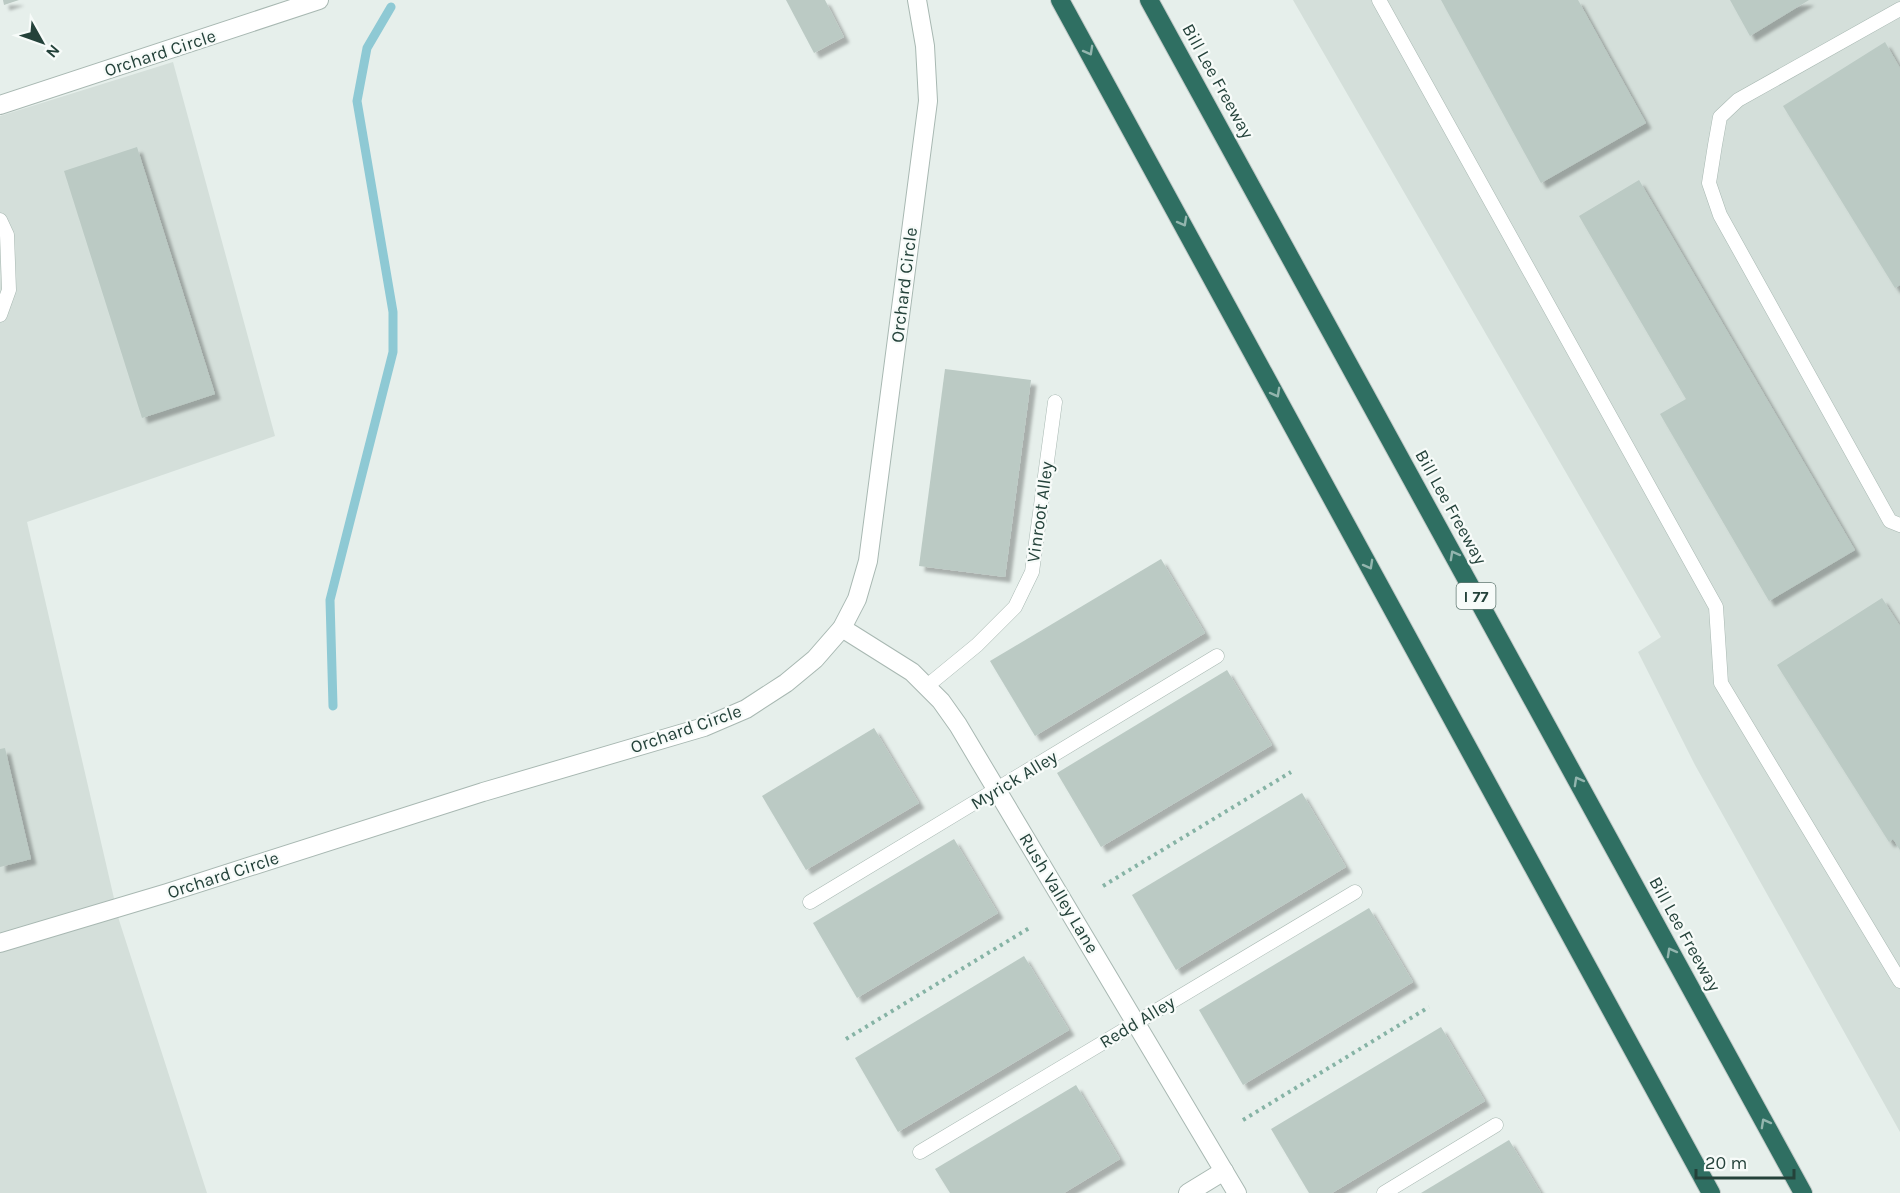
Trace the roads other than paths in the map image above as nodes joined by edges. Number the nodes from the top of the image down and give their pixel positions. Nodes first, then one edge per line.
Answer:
1 (319, 0) edge
2 (917, 0) edge
3 (1060, 0) edge
4 (1149, 0) edge
5 (1379, 0) edge
6 (1900, 9) edge
7 (0, 105) edge
8 (0, 220) edge
9 (0, 315) edge
10 (1055, 402) dead end
11 (1900, 525) edge
12 (842, 628) junction
13 (1217, 656) dead end
14 (927, 686) junction
15 (998, 790) junction
16 (1355, 892) dead end
17 (810, 902) dead end
18 (0, 943) edge
19 (1900, 981) edge
20 (1136, 1023) junction
21 (1496, 1125) dead end
22 (920, 1152) dead end
23 (1224, 1171) junction
24 (1188, 1193) edge
25 (1237, 1193) edge
26 (1384, 1193) edge
27 (1711, 1193) edge
28 (1803, 1193) edge

1 - 7 street, Orchard Circle
2 - 12 street, Orchard Circle
3 -> 27 highway
28 -> 4 highway, Bill Lee Freeway / I 77
5 - 19 lane
6 - 11 lane
8 - 9 lane
10 - 14 lane, Vinroot Alley
12 - 14 street, Rush Valley Lane
12 - 18 street, Orchard Circle
13 - 15 lane, Myrick Alley
14 - 15 street, Rush Valley Lane
15 - 17 lane, Myrick Alley
15 - 20 street, Rush Valley Lane
16 - 20 lane, Redd Alley
20 - 22 lane, Redd Alley
20 - 23 street, Rush Valley Lane
21 - 26 lane
23 - 24 street
23 - 25 street, Rush Valley Lane

